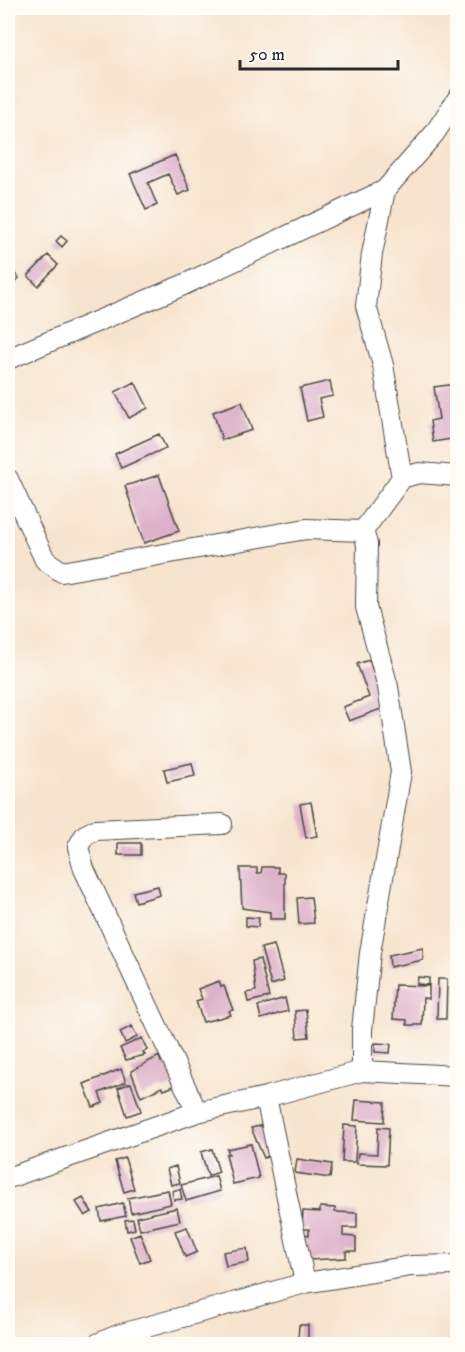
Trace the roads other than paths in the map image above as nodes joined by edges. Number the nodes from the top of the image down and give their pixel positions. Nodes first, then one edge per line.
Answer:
1 (458, 98) edge
2 (385, 190) junction
3 (8, 359) edge
4 (458, 476) edge
5 (402, 478) junction
6 (8, 480) edge
7 (363, 531) junction
8 (222, 824) dead end
9 (362, 1071) junction
10 (458, 1076) edge
11 (266, 1097) junction
12 (197, 1112) junction
13 (8, 1178) edge
14 (458, 1265) edge
15 (305, 1283) junction
16 (97, 1344) edge

1 - 2 street
2 - 3 street
2 - 5 street
4 - 5 street
5 - 7 street
6 - 7 street
7 - 9 street
8 - 12 street
9 - 10 street
9 - 11 street
11 - 12 street
11 - 15 street
12 - 13 street
14 - 15 street
15 - 16 street

